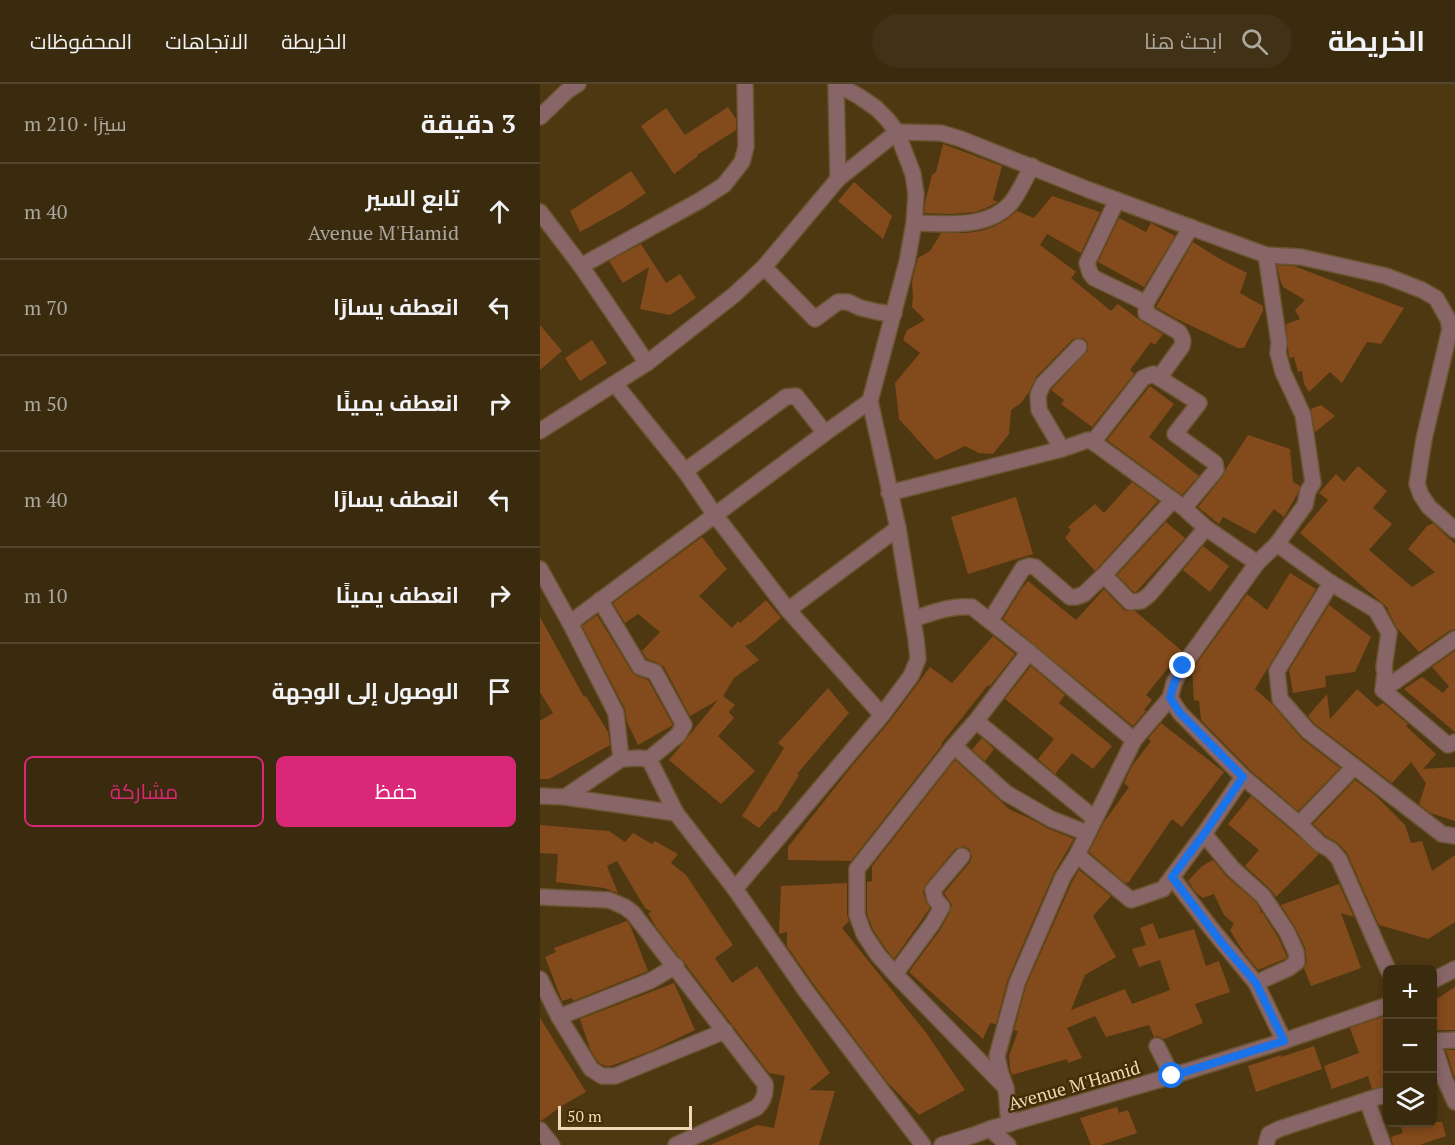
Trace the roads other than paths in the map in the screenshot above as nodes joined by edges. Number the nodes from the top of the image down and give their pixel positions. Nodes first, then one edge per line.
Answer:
1 (578, 84) edge
2 (745, 84) edge
3 (836, 84) edge
4 (541, 112) edge
5 (897, 132) junction
6 (1032, 166) junction
7 (838, 179) junction
8 (1117, 200) junction
9 (540, 212) edge
10 (914, 223) junction
11 (1191, 227) junction
12 (1266, 255) junction
13 (581, 266) junction
14 (764, 267) junction
15 (1146, 303) junction
16 (894, 314) junction
17 (1079, 347) dead end
18 (647, 363) junction
19 (1159, 378) junction
20 (615, 384) junction
21 (870, 401) junction
22 (540, 431) edge
23 (825, 433) junction
24 (1093, 442) junction
25 (1062, 449) junction
26 (685, 471) junction
27 (890, 493) junction
28 (1178, 504) junction
29 (715, 515) junction
30 (897, 528) junction
31 (1206, 528) junction
32 (1455, 530) edge
33 (1276, 544) junction
34 (1257, 563) junction
35 (541, 572) edge
36 (1104, 575) junction
37 (1331, 583) junction
38 (600, 600) junction
39 (788, 610) junction
40 (912, 619) junction
41 (990, 621) junction
42 (570, 623) junction
43 (1455, 639) edge
44 (1029, 652) junction
45 (1383, 690) junction
46 (1170, 698) junction
47 (882, 715) junction
48 (976, 721) junction
49 (1134, 740) junction
50 (1455, 742) edge
51 (954, 746) junction
52 (621, 759) junction
53 (649, 759) junction
54 (1354, 766) junction
55 (1243, 777) junction
56 (540, 796) edge
57 (565, 797) junction
58 (676, 813) junction
59 (1094, 818) junction
60 (1299, 824) junction
61 (1087, 833) junction
62 (1204, 834) junction
63 (1455, 836) edge
64 (1077, 855) junction
65 (962, 856) dead end
66 (1172, 877) junction
67 (735, 889) junction
68 (540, 897) edge
69 (1386, 965) edge
70 (676, 966) junction
71 (1455, 969) edge
72 (895, 974) junction
73 (1437, 978) edge
74 (540, 979) edge
75 (1256, 983) junction
76 (1383, 1007) edge
77 (559, 1017) junction
78 (725, 1031) junction
79 (1437, 1040) edge
80 (1455, 1040) edge
81 (1284, 1041) junction
82 (1157, 1046) dead end
83 (1437, 1055) edge
84 (1172, 1076) junction
85 (1444, 1081) edge
86 (1006, 1088) junction
87 (1383, 1095) edge
88 (1367, 1100) junction
89 (1455, 1102) edge
90 (1009, 1124) junction
91 (990, 1128) junction
92 (540, 1130) edge
93 (971, 1140) edge
94 (1266, 1144) edge
95 (552, 1145) edge
96 (676, 1145) edge
97 (923, 1145) edge
98 (942, 1145) edge
99 (1008, 1145) edge
100 (1383, 1145) edge

1 - 4 street
2 - 13 street
3 - 5 street
3 - 7 street
5 - 6 street
5 - 7 street
5 - 10 street
6 - 8 street
6 - 10 street
7 - 14 street
8 - 11 street
8 - 15 street
9 - 13 street
10 - 16 street
11 - 12 street
11 - 15 street
12 - 32 street
12 - 33 street
13 - 18 street
14 - 16 street
14 - 18 street
15 - 19 street
16 - 21 street
17 - 25 street
18 - 20 street
19 - 24 street
19 - 28 street
20 - 22 street
20 - 26 street
21 - 23 street
21 - 27 street
23 - 26 street
23 - 29 street
24 - 25 street
24 - 28 street
25 - 27 street
26 - 29 street
27 - 30 street
28 - 31 street
28 - 36 street
29 - 38 street
29 - 39 street
30 - 39 street
30 - 40 street
31 - 34 street
31 - 36 street
33 - 34 street
33 - 37 street
34 - 46 street
35 - 42 street
36 - 41 street
37 - 45 street
37 - 54 street
38 - 42 street
38 - 53 street
39 - 47 street
40 - 41 street
40 - 47 street
41 - 44 street
42 - 52 street
43 - 45 street
44 - 48 street
44 - 49 street
45 - 50 street
46 - 49 street
46 - 55 street
47 - 67 street
48 - 51 street
48 - 59 street
49 - 59 street
51 - 61 street
51 - 72 street
52 - 53 street
52 - 57 street
53 - 58 street
54 - 60 street
54 - 63 street
55 - 60 street
55 - 62 street
56 - 57 street
57 - 58 street
58 - 67 street
59 - 61 street
60 - 69 street
61 - 64 street
62 - 66 street
62 - 75 street
64 - 66 street
64 - 86 street
65 - 72 street
66 - 75 street
67 - 97 street
68 - 70 street
70 - 77 street
70 - 78 street
71 - 73 street
72 - 86 street
74 - 77 street
75 - 81 street
76 - 81 street, Avenue M'Hamid
77 - 78 street
78 - 96 street
79 - 80 street
81 - 84 street, Avenue M'Hamid
82 - 84 street
83 - 85 street
84 - 90 street, Avenue M'Hamid
85 - 89 street
86 - 90 street
87 - 88 street
88 - 94 street
88 - 100 street
90 - 91 street, Avenue M'Hamid
91 - 93 street, Avenue M'Hamid
91 - 99 street
92 - 95 street
93 - 98 street, Avenue M'Hamid

